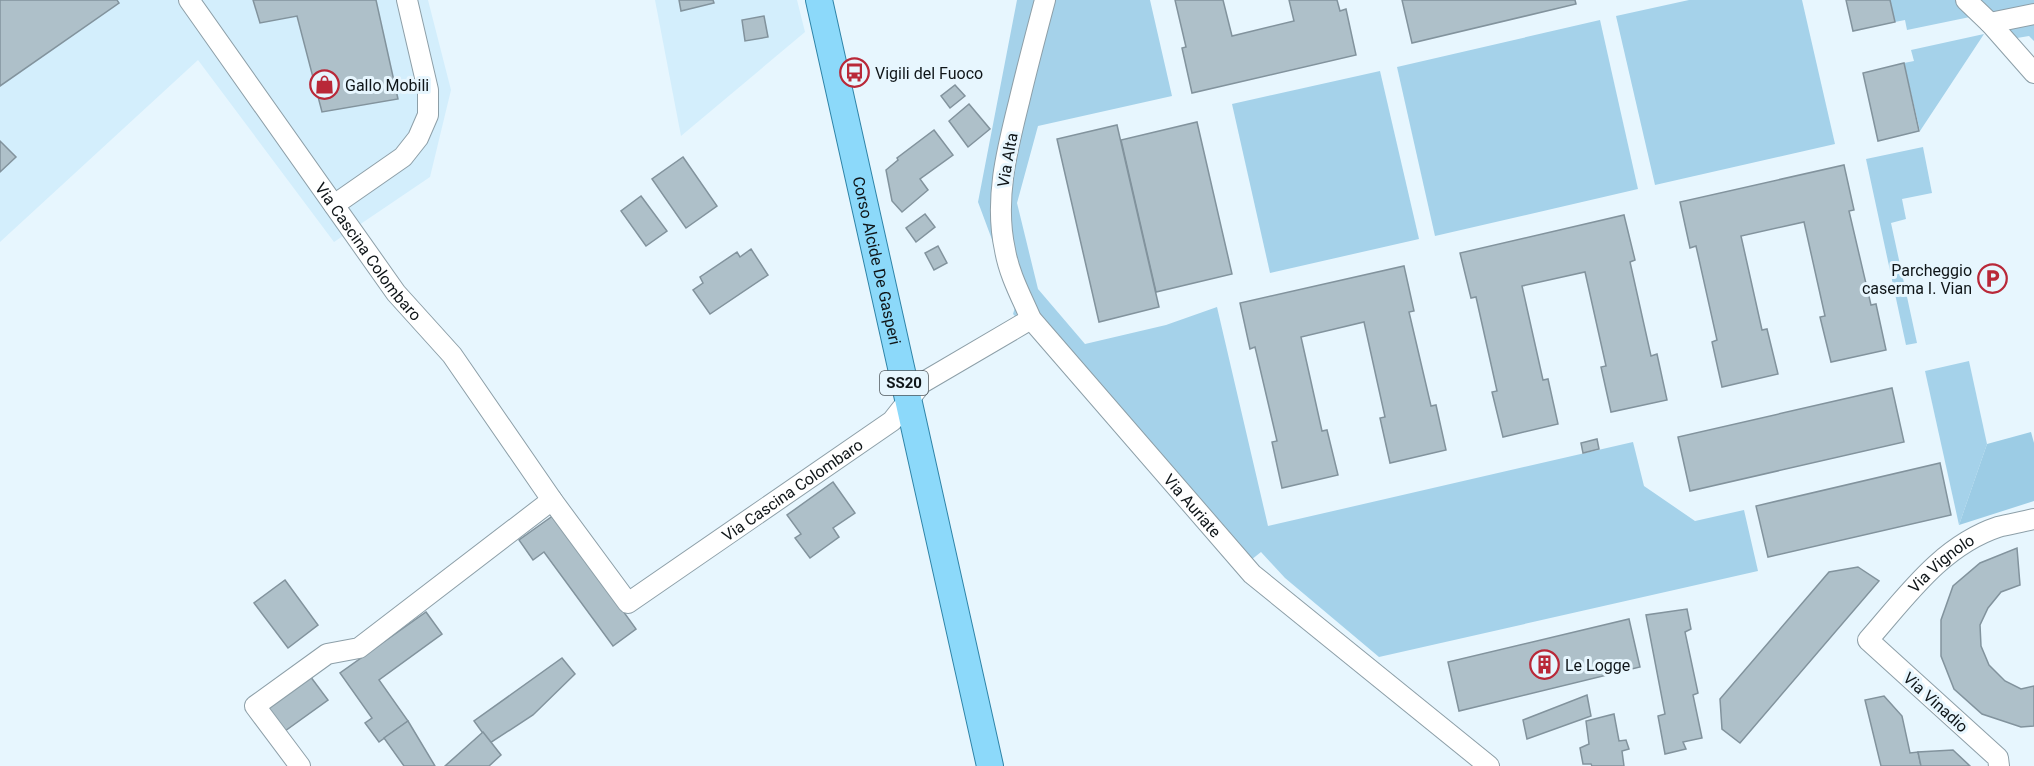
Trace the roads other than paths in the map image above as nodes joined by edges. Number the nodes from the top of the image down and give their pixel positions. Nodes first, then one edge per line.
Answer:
1 (189, 0) edge
2 (406, 0) edge
3 (819, 0) edge
4 (1045, 0) edge
5 (1966, 0) edge
6 (2034, 14) edge
7 (1990, 23) junction
8 (2034, 73) edge
9 (334, 206) junction
10 (1030, 319) junction
11 (908, 399) junction
12 (552, 500) junction
13 (2034, 519) edge
14 (1868, 640) joint
15 (300, 766) edge
16 (990, 766) edge
17 (1489, 766) edge
18 (1999, 766) edge

1 - 9 street, Via Cascina Colombaro
2 - 9 street
3 - 11 main road, Corso Alcide De Gasperi / SS20
4 - 10 street, Via Alta
5 - 7 street
6 - 7 street
7 - 8 street
9 - 12 street, Via Cascina Colombaro
10 - 11 street
10 - 17 street, Via Auriate
11 - 12 street, Via Cascina Colombaro
11 - 16 main road, Corso Alcide De Gasperi / SS20
12 - 15 street
13 - 14 street, Via Vignolo
14 - 18 street, Via Vinadio

